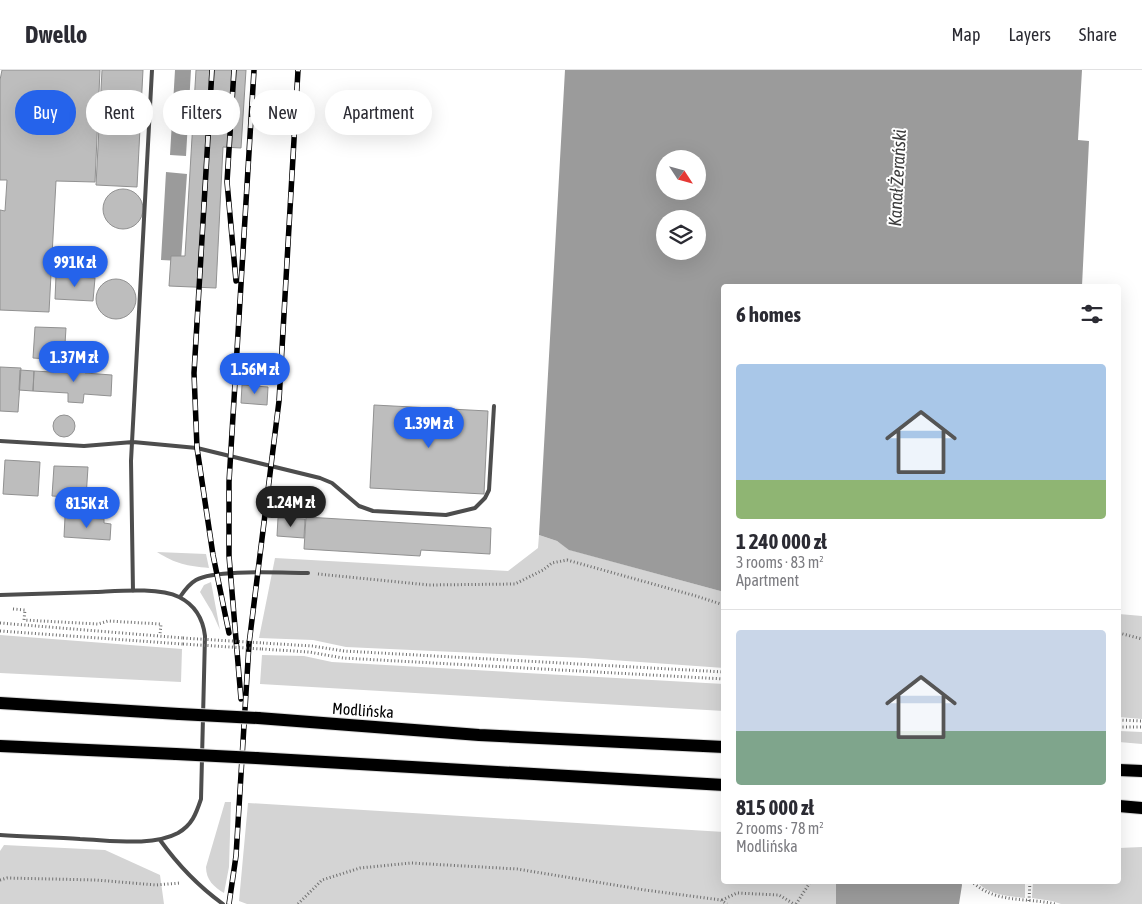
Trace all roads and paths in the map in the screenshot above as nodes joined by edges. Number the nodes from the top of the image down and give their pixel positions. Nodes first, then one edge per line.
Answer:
1 (152, 70) edge
2 (494, 406) dead end
3 (0, 441) edge
4 (133, 442) junction
5 (308, 572) joint
6 (133, 591) junction
7 (0, 594) edge
8 (180, 597) junction
9 (721, 604) edge
10 (8, 608) dead end
11 (0, 623) edge
12 (0, 631) edge
13 (1121, 634) edge
14 (160, 636) junction
15 (1142, 639) edge
16 (721, 672) edge
17 (721, 679) edge
18 (0, 703) edge
19 (1121, 720) edge
20 (1142, 721) edge
21 (1121, 727) edge
22 (1142, 727) edge
23 (0, 746) edge
24 (721, 747) edge
25 (1121, 770) edge
26 (1142, 771) edge
27 (721, 785) edge
28 (1121, 806) edge
29 (1142, 808) edge
30 (0, 836) edge
31 (160, 840) junction
32 (0, 880) edge
33 (196, 883) junction
34 (809, 884) edge
35 (975, 884) edge
36 (1030, 884) edge
37 (721, 900) junction
38 (1029, 901) junction
39 (223, 904) edge
40 (298, 904) edge
41 (727, 904) edge
42 (795, 904) edge
43 (1055, 904) edge

1 - 4 lane
2 - 4 lane
3 - 4 lane
4 - 6 lane
5 - 8 lane
5 - 9 path
6 - 7 lane
6 - 8 lane
8 - 31 lane
10 - 14 path
11 - 14 path
12 - 17 path, bridge
13 - 15 path
14 - 16 path, bridge
18 - 24 main road, Modlińska, bridge
19 - 20 path
21 - 22 path
23 - 27 main road, bridge
25 - 26 main road
28 - 29 main road
30 - 31 lane
31 - 33 lane
32 - 33 path
33 - 39 lane
34 - 42 path
35 - 38 path
36 - 38 path
37 - 40 path
37 - 41 path
37 - 42 path
38 - 43 path

